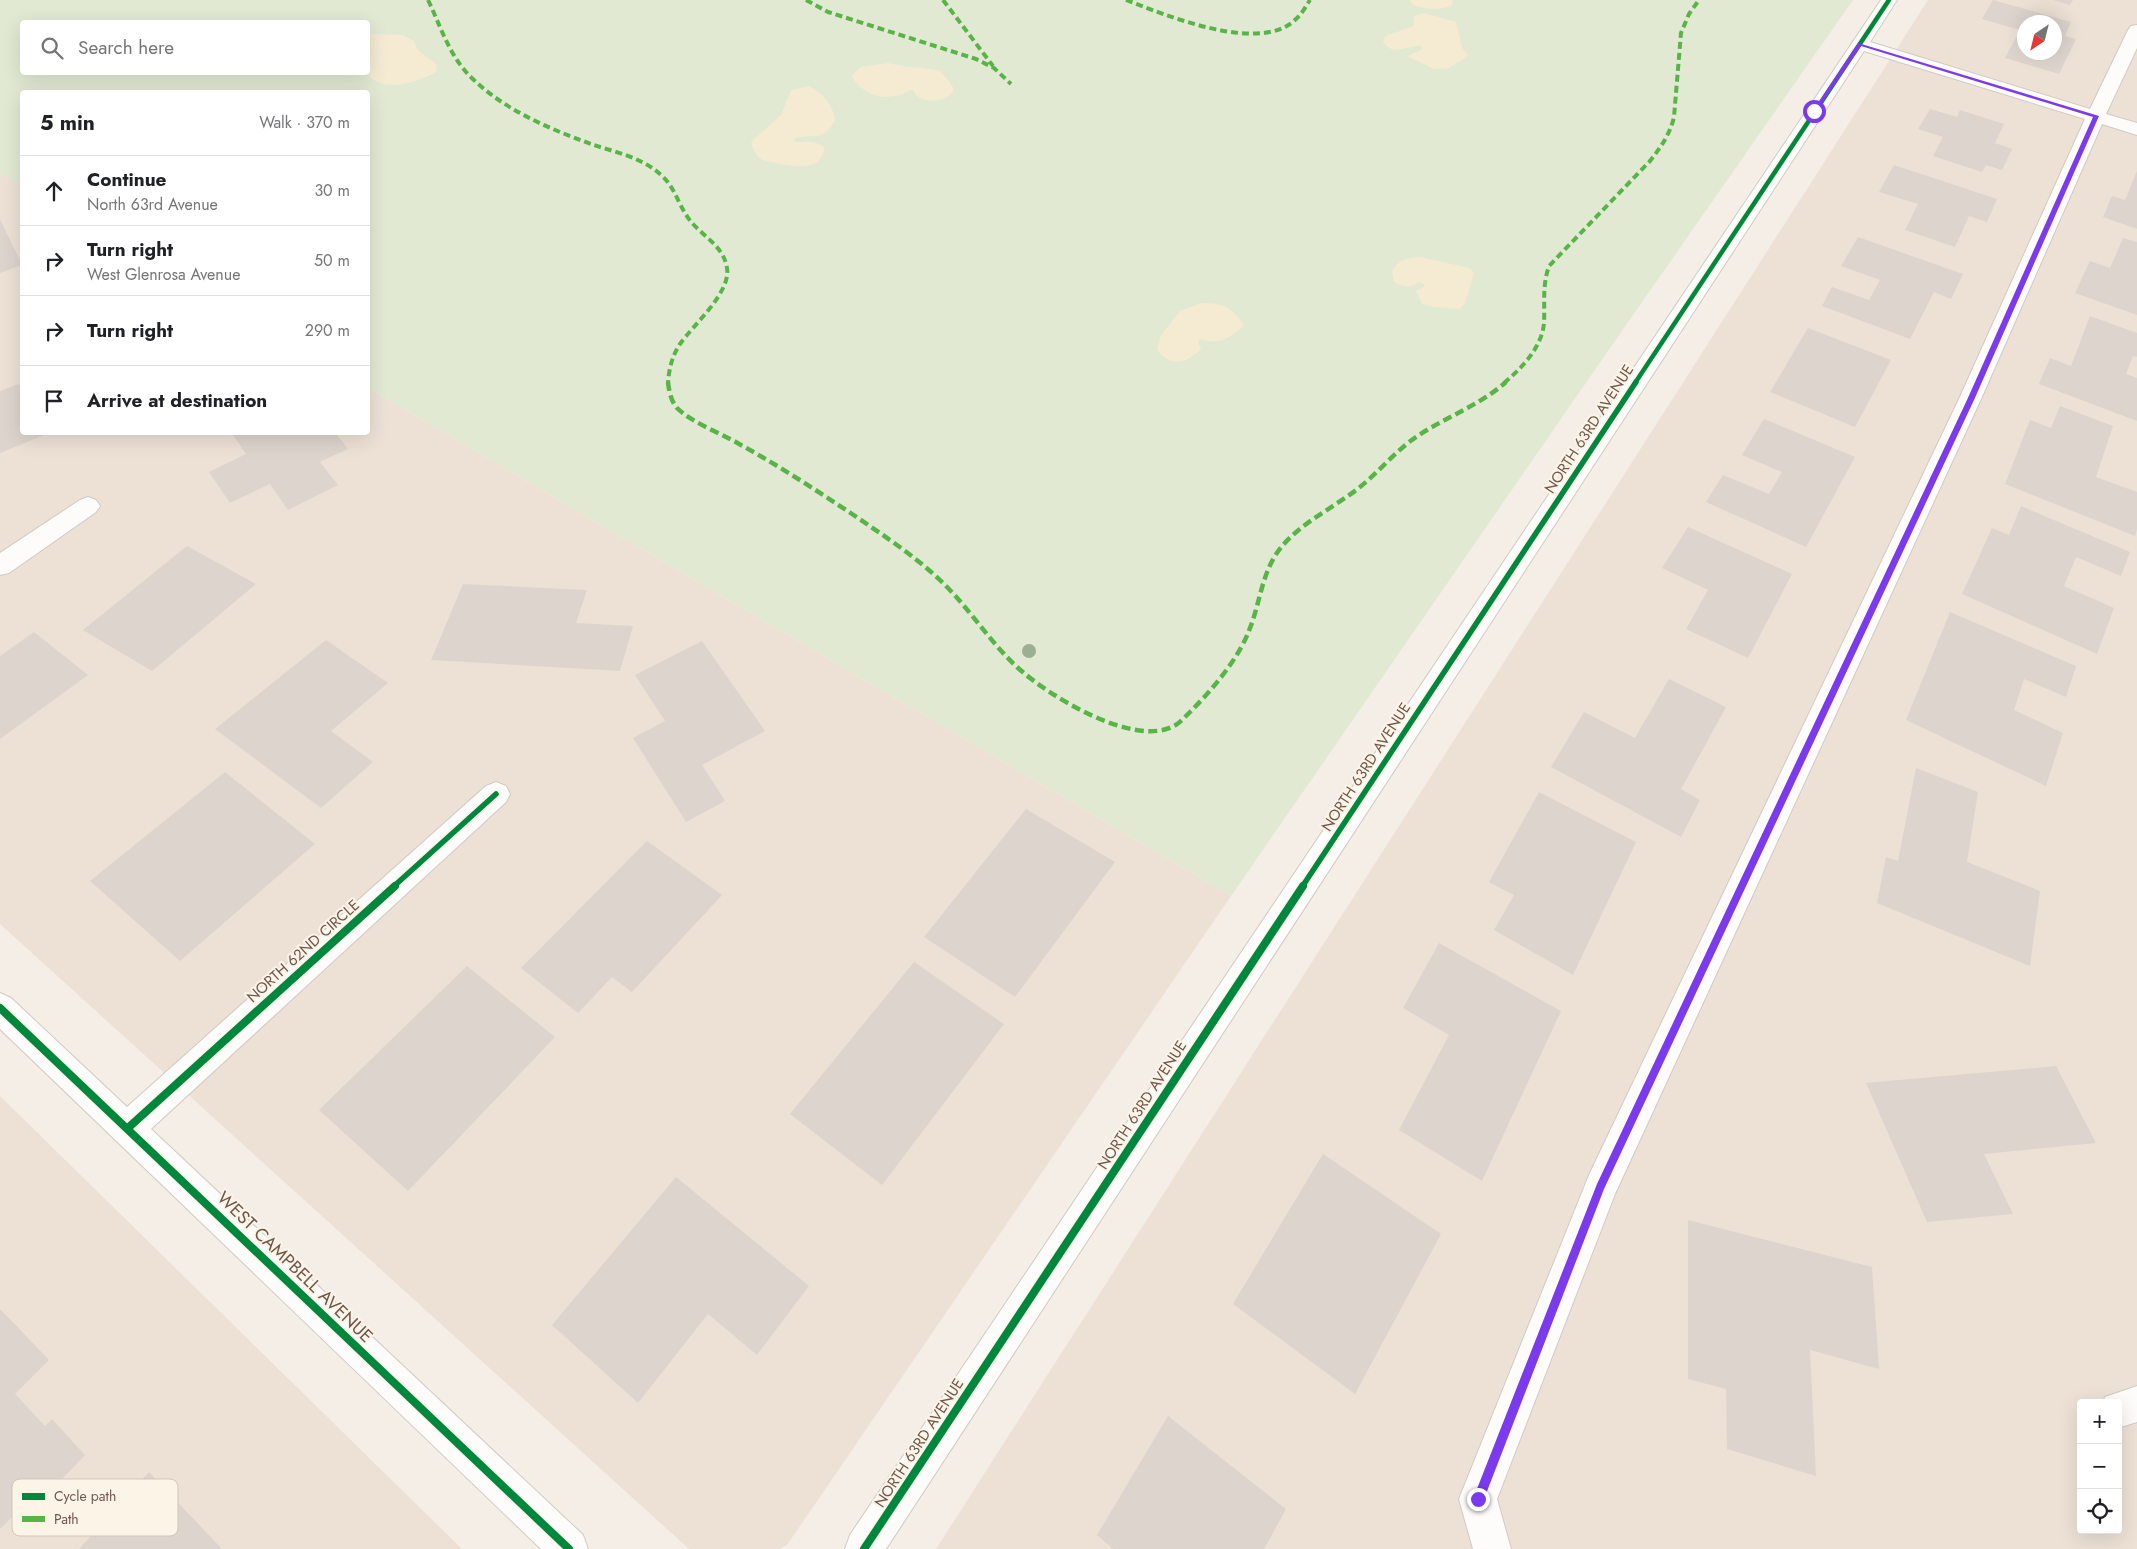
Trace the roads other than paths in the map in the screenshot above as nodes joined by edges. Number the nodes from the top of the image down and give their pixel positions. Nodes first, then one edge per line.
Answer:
1 (1889, 0) edge
2 (2137, 30) edge
3 (1859, 44) junction
4 (2096, 116) junction
5 (2137, 129) edge
6 (88, 506) dead end
7 (0, 566) edge
8 (496, 794) dead end
9 (0, 1008) edge
10 (128, 1128) junction
11 (2137, 1404) edge
12 (2122, 1409) edge
13 (569, 1549) edge
14 (864, 1549) edge
15 (1492, 1549) edge

1 - 3 street, NORTH 63RD AVENUE
2 - 4 street
3 - 4 street
3 - 14 street, NORTH 63RD AVENUE
4 - 5 street
4 - 15 street
6 - 7 street
8 - 10 street, NORTH 62ND CIRCLE
9 - 10 street, WEST CAMPBELL AVENUE
10 - 13 street, WEST CAMPBELL AVENUE
11 - 12 street

